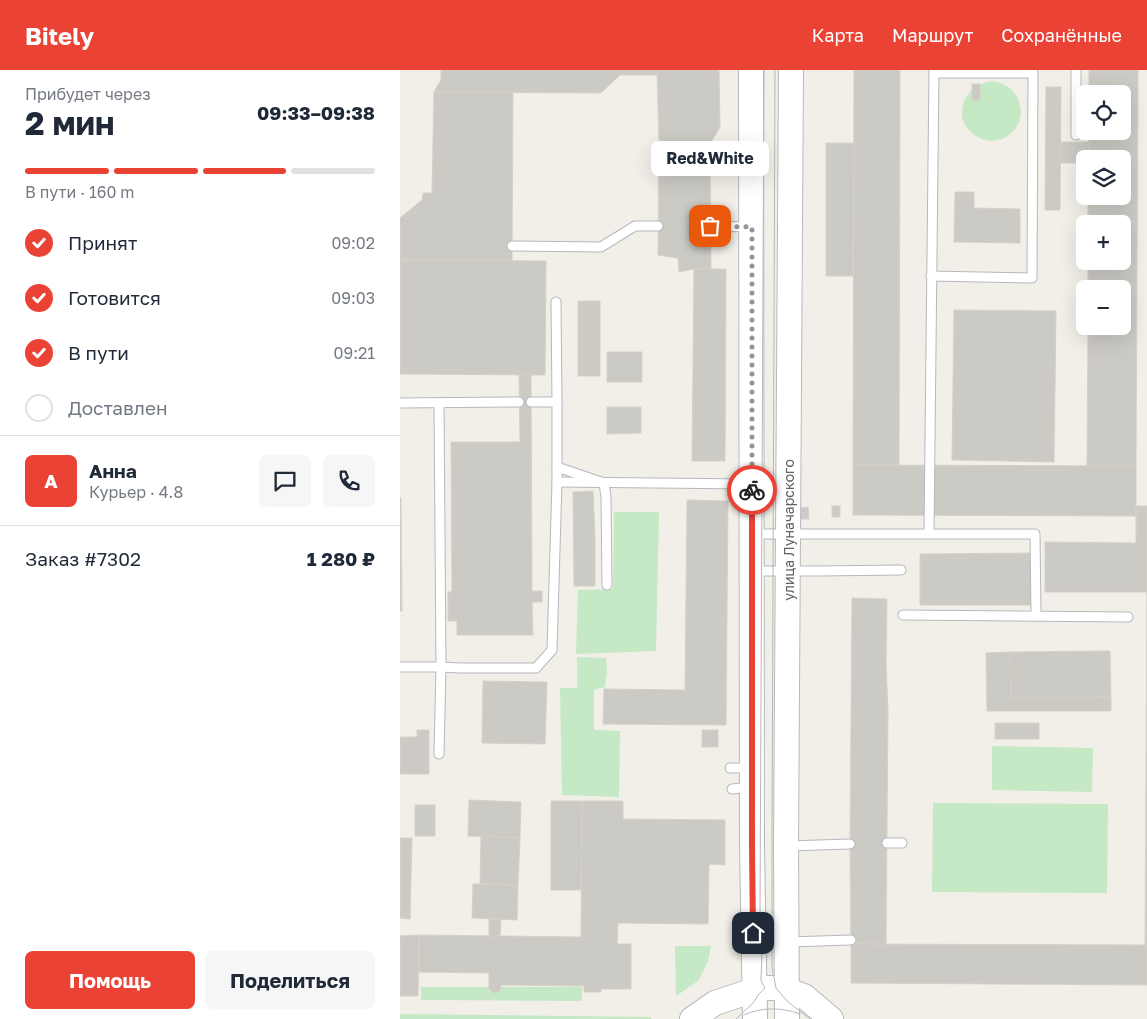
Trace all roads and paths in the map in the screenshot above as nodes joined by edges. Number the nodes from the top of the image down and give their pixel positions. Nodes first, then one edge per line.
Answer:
1 (752, 70) edge
2 (792, 70) edge
3 (1076, 70) edge
4 (934, 71) edge
5 (1076, 85) edge
6 (658, 226) dead end
7 (710, 226) dead end
8 (752, 227) junction
9 (512, 246) dead end
10 (931, 276) junction
11 (556, 302) dead end
12 (440, 402) junction
13 (519, 402) dead end
14 (531, 402) dead end
15 (557, 402) junction
16 (400, 403) edge
17 (557, 467) junction
18 (557, 482) junction
19 (604, 482) junction
20 (752, 484) junction
21 (929, 533) junction
22 (752, 534) junction
23 (788, 534) junction
24 (901, 570) dead end
25 (752, 571) junction
26 (788, 571) junction
27 (607, 585) dead end
28 (903, 615) dead end
29 (1036, 616) junction
30 (1128, 617) dead end
31 (400, 667) edge
32 (441, 667) junction
33 (440, 754) dead end
34 (887, 843) dead end
35 (902, 843) dead end
36 (850, 844) dead end
37 (786, 846) junction
38 (851, 940) dead end
39 (786, 942) junction
40 (754, 990) junction
41 (787, 990) junction
42 (692, 1019) edge
43 (755, 1019) edge
44 (787, 1019) edge
45 (831, 1019) edge

1 - 8 main road
2 - 23 main road, улица Луначарского
3 - 5 lane
4 - 10 lane
4 - 10 lane
6 - 9 lane
7 - 8 lane
8 - 20 main road
10 - 21 lane
11 - 15 lane
12 - 13 lane
12 - 16 lane
12 - 32 lane
14 - 15 lane
15 - 17 lane
17 - 18 lane
17 - 19 lane
18 - 19 lane
18 - 32 lane
19 - 20 lane
19 - 27 lane
20 - 22 main road
21 - 23 lane
21 - 29 lane
22 - 23 lane
22 - 25 main road
23 - 26 main road, улица Луначарского
24 - 26 lane
25 - 26 lane
25 - 40 main road
26 - 37 main road, улица Луначарского
28 - 29 lane
29 - 30 lane
31 - 32 lane
32 - 33 lane
34 - 35 lane
36 - 37 lane
37 - 39 main road, улица Луначарского
38 - 39 lane
39 - 41 main road, улица Луначарского
40 - 41 main road
40 - 42 main road
40 - 43 main road
41 - 44 main road, улица Луначарского
41 - 45 main road

